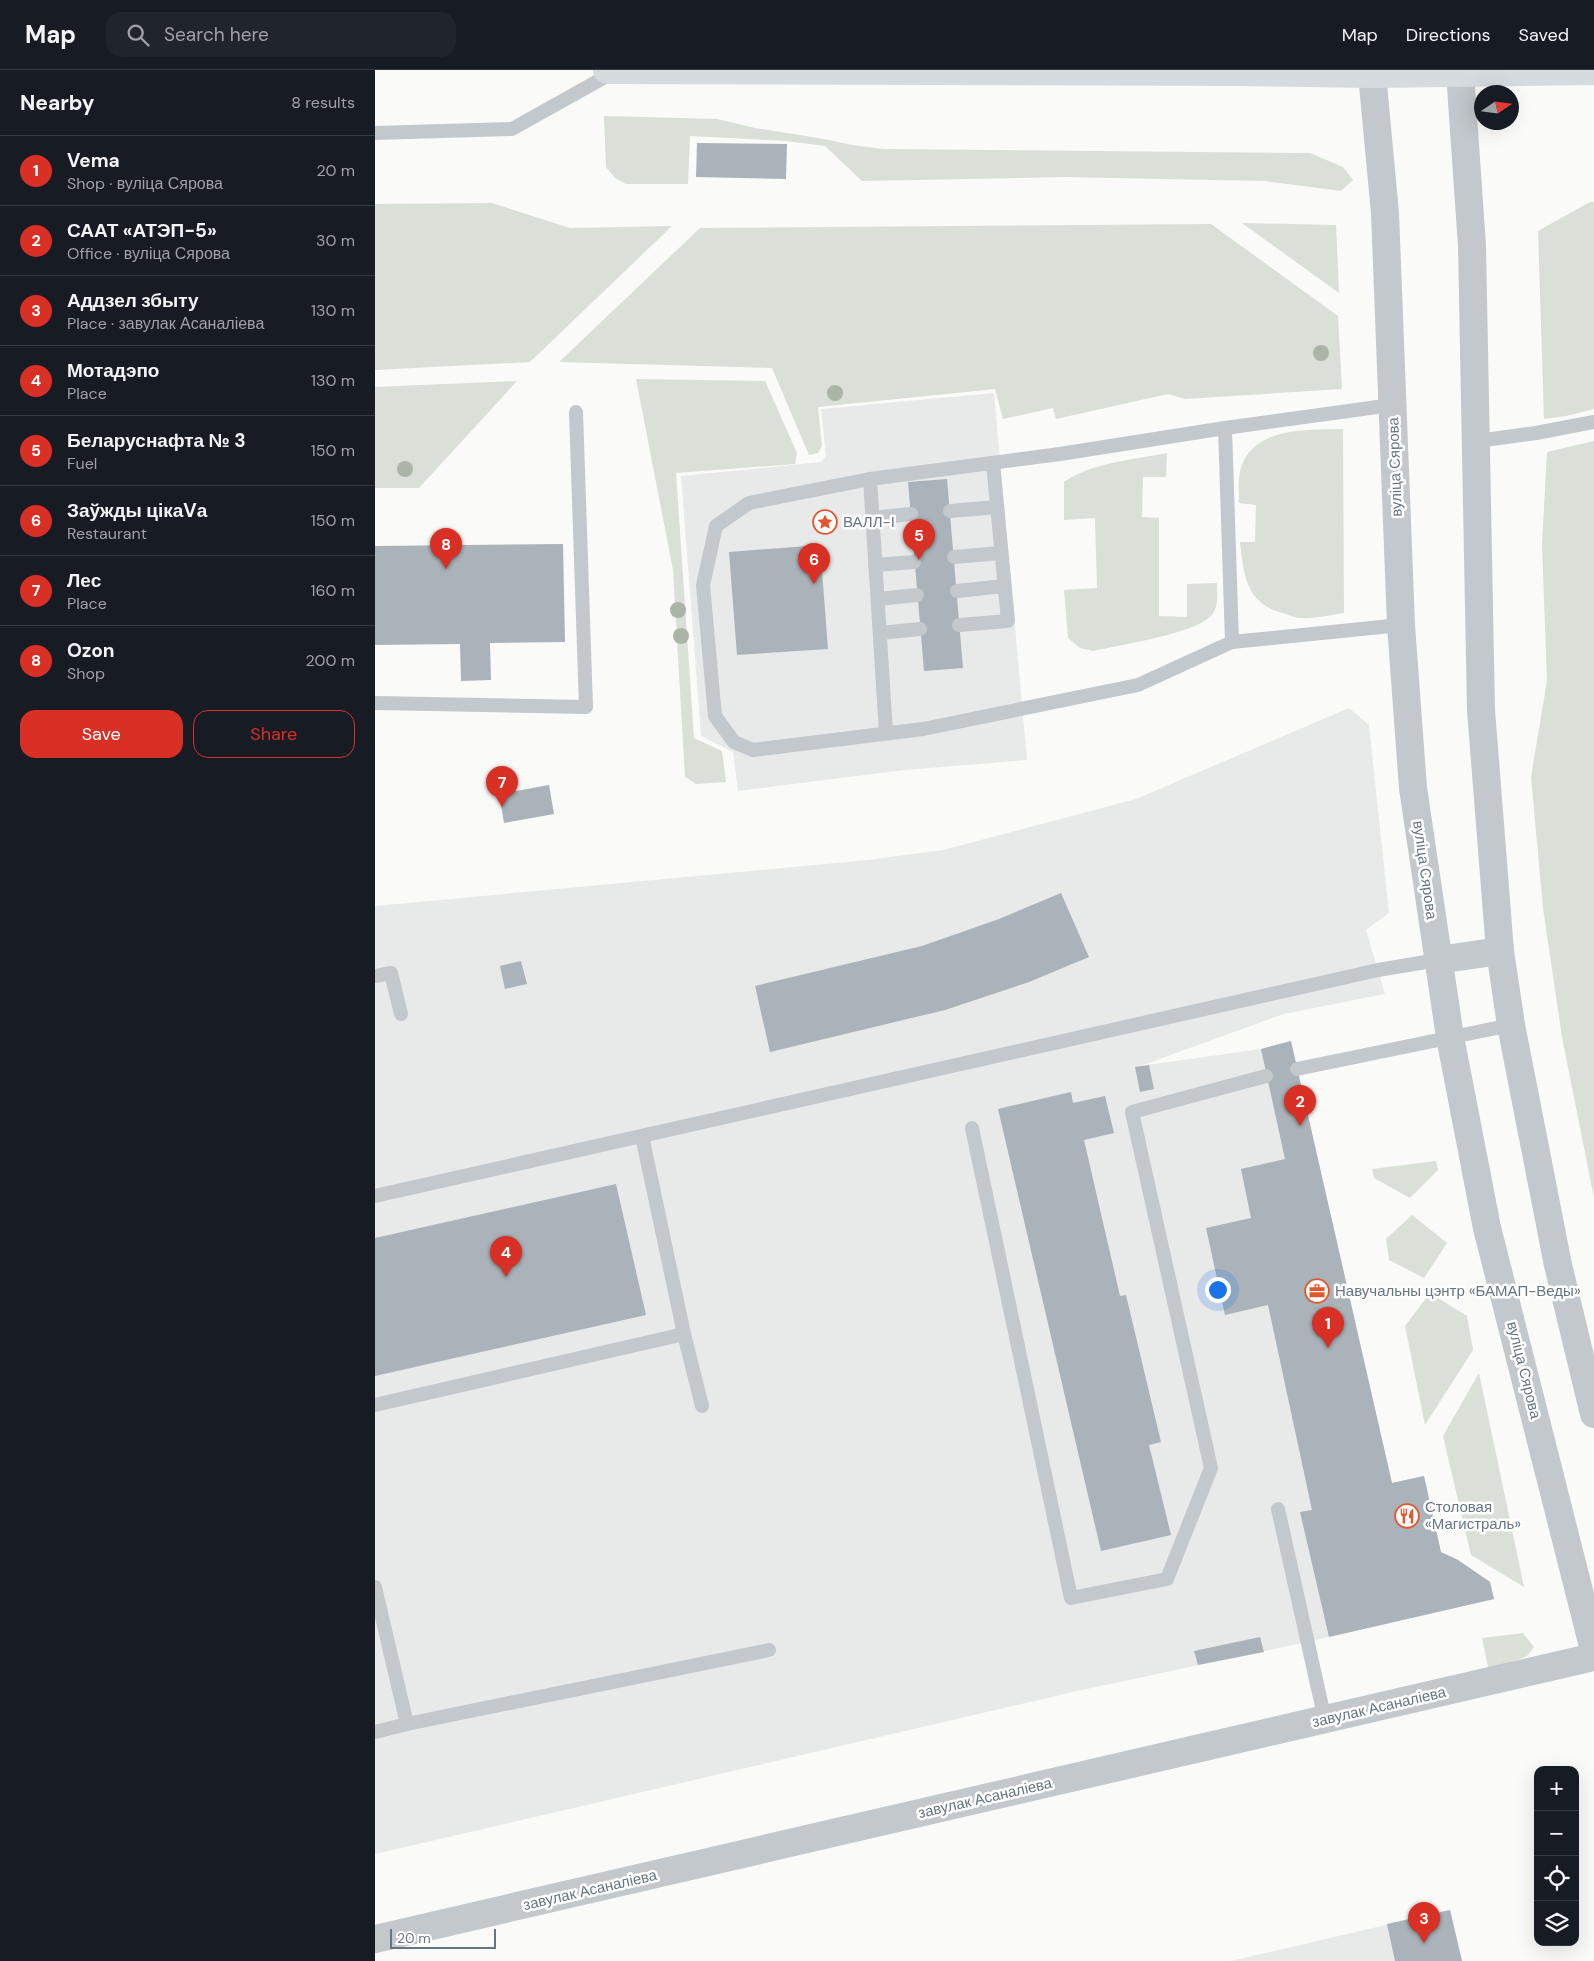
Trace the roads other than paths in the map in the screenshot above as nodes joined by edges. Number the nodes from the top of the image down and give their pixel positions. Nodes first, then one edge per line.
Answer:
1 (607, 70) edge
2 (618, 70) edge
3 (1594, 71) edge
4 (1461, 72) junction
5 (1373, 74) junction
6 (375, 133) edge
7 (1392, 406) junction
8 (576, 412) dead end
9 (1594, 422) edge
10 (1225, 428) junction
11 (1477, 441) junction
12 (993, 462) junction
13 (870, 479) junction
14 (997, 507) junction
15 (950, 511) dead end
16 (911, 514) dead end
17 (872, 518) junction
18 (1001, 553) junction
19 (954, 558) dead end
20 (914, 562) dead end
21 (875, 565) junction
22 (1004, 586) junction
23 (957, 591) dead end
24 (917, 595) dead end
25 (878, 600) junction
26 (959, 625) dead end
27 (1401, 625) junction
28 (920, 629) dead end
29 (880, 633) junction
30 (1232, 642) junction
31 (375, 703) edge
32 (886, 733) junction
33 (1500, 951) junction
34 (1438, 960) junction
35 (375, 976) edge
36 (401, 1014) dead end
37 (1511, 1025) junction
38 (1450, 1037) junction
39 (1297, 1069) dead end
40 (1266, 1076) dead end
41 (973, 1128) dead end
42 (642, 1136) junction
43 (375, 1196) edge
44 (684, 1334) junction
45 (375, 1405) edge
46 (702, 1406) dead end
47 (1594, 1414) edge
48 (1278, 1509) dead end
49 (375, 1587) edge
50 (769, 1650) dead end
51 (1594, 1650) edge
52 (1594, 1657) edge
53 (1325, 1720) junction
54 (407, 1724) junction
55 (375, 1732) edge
56 (375, 1939) edge

1 - 2 main road
2 - 5 main road
2 - 6 lane
3 - 4 main road
4 - 5 main road
4 - 11 street
5 - 7 street, вуліца Сярова
7 - 10 lane
7 - 27 street, вуліца Сярова
8 - 31 lane
9 - 11 lane
10 - 12 lane
10 - 30 lane
11 - 33 street
12 - 13 lane
12 - 14 lane
13 - 17 lane
13 - 32 lane
14 - 15 lane
14 - 18 lane
16 - 17 lane
17 - 21 lane
18 - 19 lane
18 - 22 lane
20 - 21 lane
21 - 25 lane
22 - 23 lane
22 - 26 lane
24 - 25 lane
25 - 29 lane
27 - 30 lane
27 - 34 street, вуліца Сярова
28 - 29 lane
29 - 32 lane
30 - 32 lane
33 - 34 street
33 - 37 street
34 - 38 street, вуліца Сярова
34 - 42 lane
35 - 36 lane
37 - 38 lane
37 - 47 street
38 - 39 lane
38 - 51 street, вуліца Сярова
40 - 41 lane
42 - 43 lane
42 - 44 lane
44 - 45 lane
44 - 46 lane
48 - 53 lane
49 - 54 lane
50 - 54 lane
52 - 53 street, завулак Асаналіева
53 - 56 street, завулак Асаналіева
54 - 55 lane

